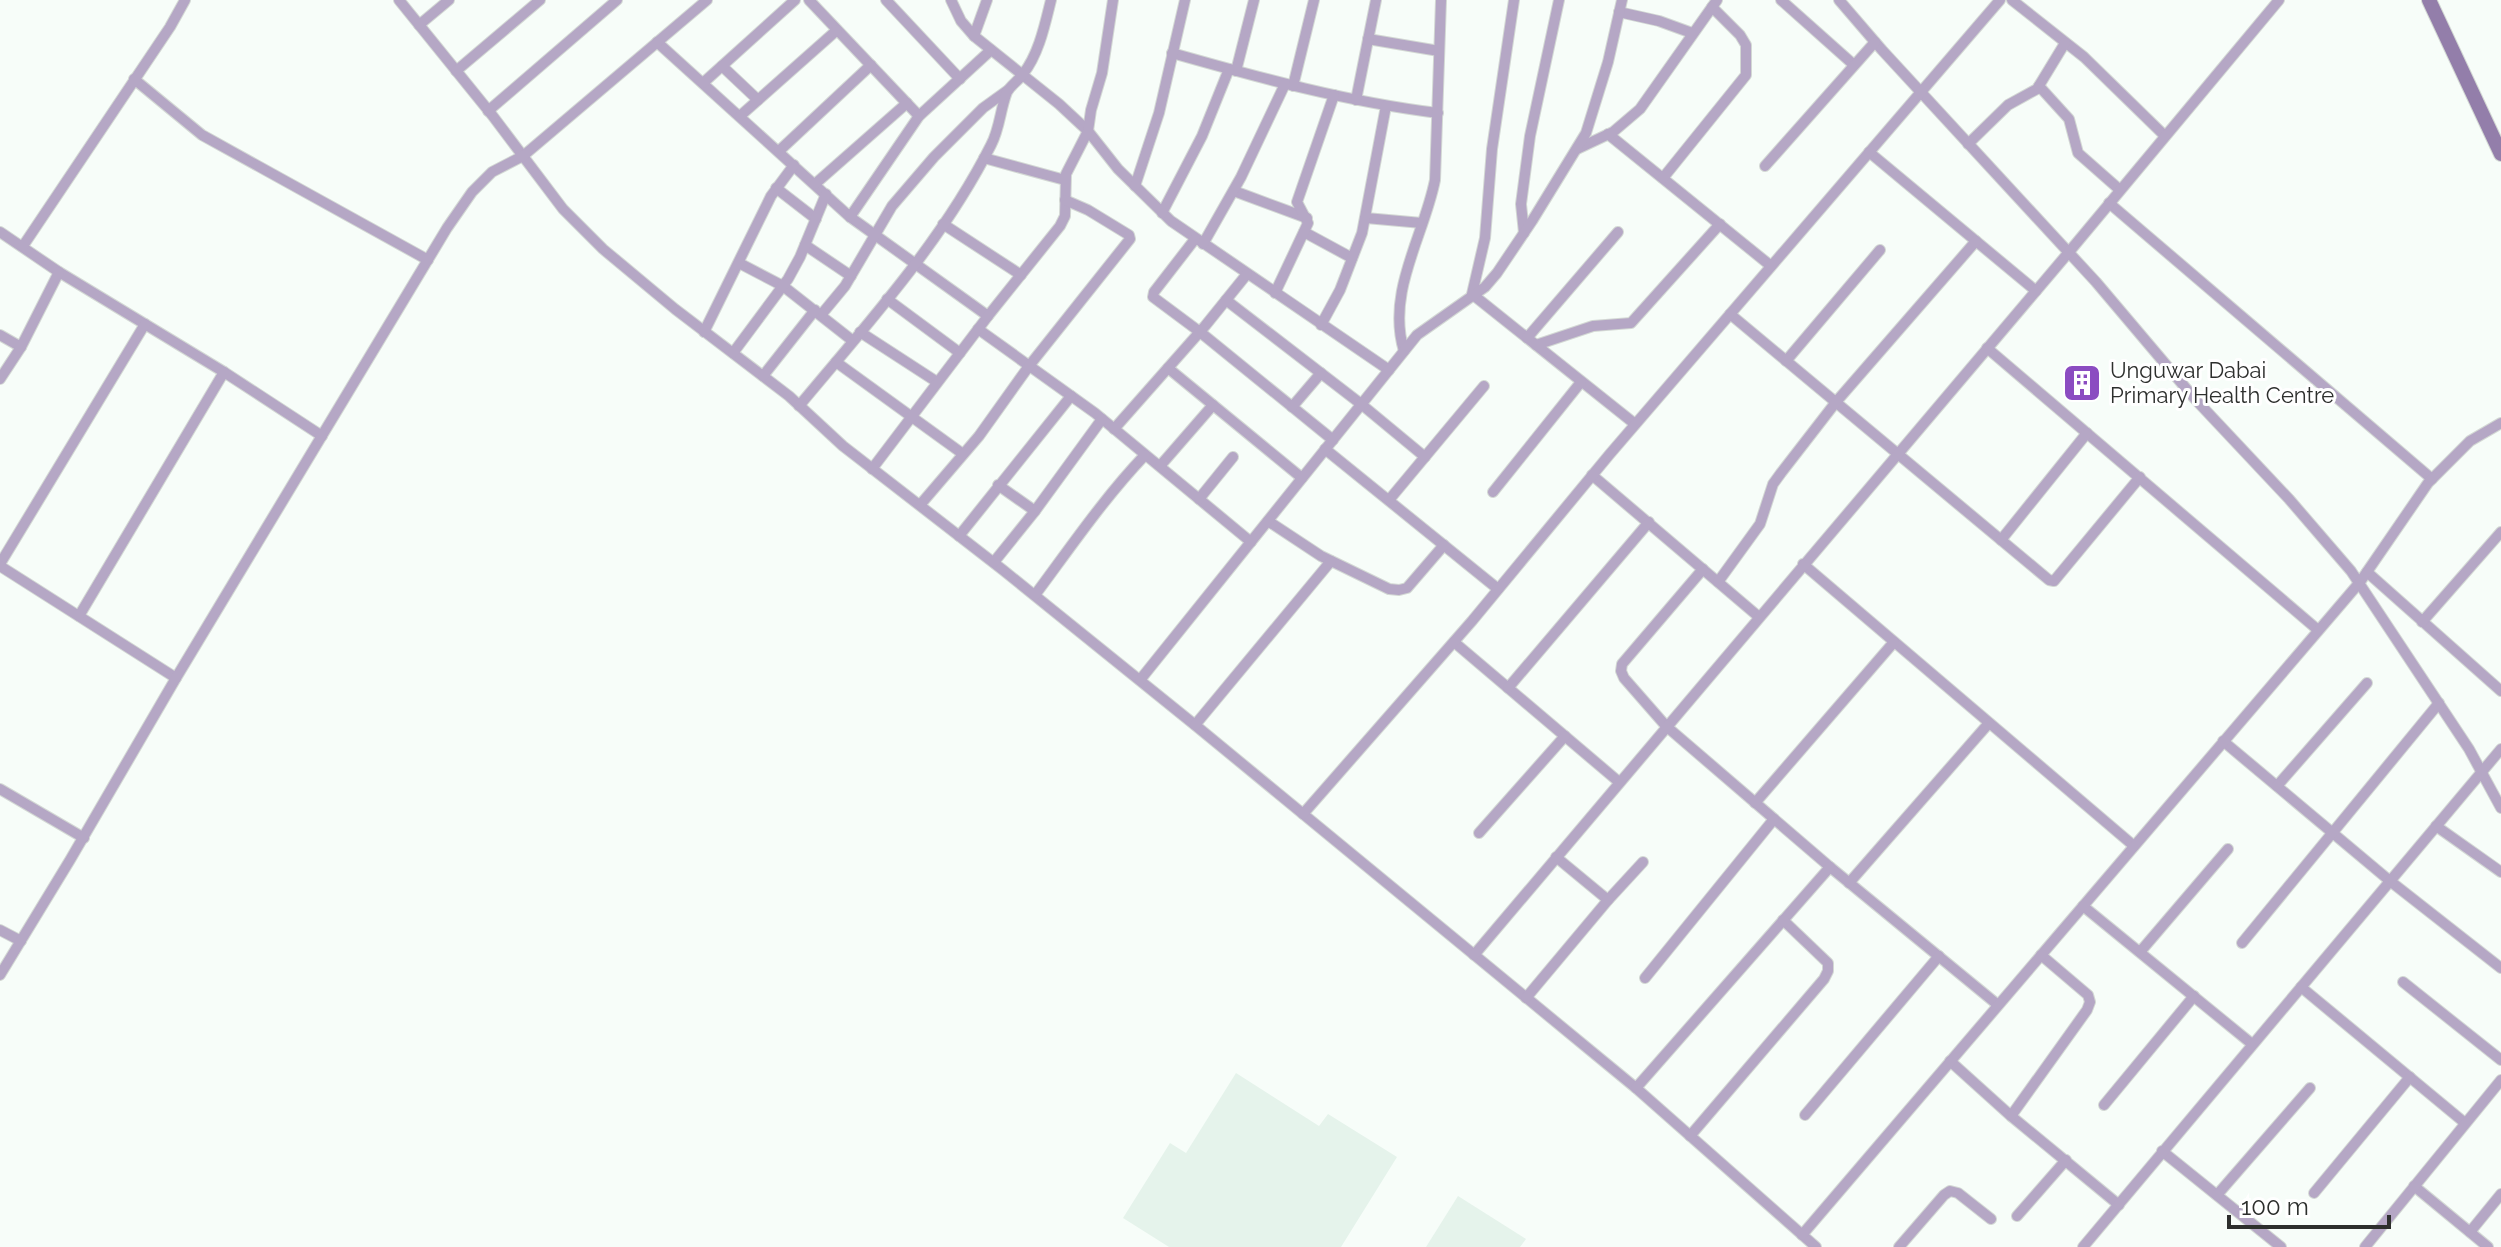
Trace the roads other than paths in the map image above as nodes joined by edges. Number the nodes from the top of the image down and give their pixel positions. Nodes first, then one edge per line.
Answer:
1 (185, 0) edge
2 (399, 0) edge
3 (449, 0) edge
4 (540, 0) edge
5 (617, 0) edge
6 (707, 0) edge
7 (795, 0) edge
8 (809, 0) edge
9 (886, 0) edge
10 (951, 0) edge
11 (987, 0) edge
12 (1051, 0) edge
13 (1113, 0) edge
14 (1185, 0) edge
15 (1254, 0) edge
16 (1314, 0) edge
17 (1374, 0) edge
18 (1441, 0) edge
19 (1514, 0) edge
20 (1559, 0) edge
21 (1781, 0) edge
22 (1839, 0) edge
23 (2000, 0) edge
24 (2012, 0) edge
25 (2279, 0) edge
26 (2429, 0) edge
27 (1714, 3) edge
28 (1621, 6) edge
29 (419, 25) junction
30 (837, 30) junction
31 (1692, 33) junction
32 (974, 36) junction
33 (1368, 39) junction
34 (657, 42) junction
35 (1875, 42) junction
36 (2065, 43) junction
37 (991, 50) junction
38 (1439, 51) junction
39 (1172, 53) junction
40 (871, 65) junction
41 (1854, 65) junction
42 (722, 66) junction
43 (1232, 70) junction
44 (456, 71) junction
45 (1023, 75) junction
46 (134, 79) junction
47 (960, 79) junction
48 (703, 83) junction
49 (1289, 85) junction
50 (2039, 86) junction
51 (1008, 90) junction
52 (1920, 92) junction
53 (1334, 95) junction
54 (758, 100) junction
55 (1356, 100) junction
56 (907, 103) junction
57 (1386, 106) junction
58 (488, 111) junction
59 (1438, 113) junction
60 (740, 116) junction
61 (919, 116) junction
62 (1088, 131) junction
63 (1608, 134) junction
64 (2165, 136) junction
65 (1968, 144) junction
66 (1575, 150) junction
67 (779, 151) junction
68 (1869, 152) junction
69 (2501, 154) edge
70 (523, 156) junction
71 (984, 158) junction
72 (794, 165) junction
73 (1765, 166) dead end
74 (1663, 178) junction
75 (1065, 180) junction
76 (815, 184) junction
77 (1135, 186) junction
78 (776, 188) junction
79 (2120, 190) junction
80 (1234, 191) junction
81 (826, 194) junction
82 (1065, 200) junction
83 (2109, 203) junction
84 (1162, 213) junction
85 (850, 217) junction
86 (1366, 218) junction
87 (816, 219) junction
88 (1307, 219) junction
89 (1422, 223) junction
90 (943, 224) junction
91 (1720, 224) junction
92 (0, 232) edge
93 (1304, 232) junction
94 (1618, 232) dead end
95 (1524, 233) junction
96 (874, 234) junction
97 (1199, 241) junction
98 (1976, 241) junction
99 (805, 245) junction
100 (23, 246) junction
101 (1880, 250) dead end
102 (2069, 252) junction
103 (1352, 258) junction
104 (428, 260) junction
105 (739, 263) junction
106 (916, 264) junction
107 (1771, 266) junction
108 (59, 272) junction
109 (1247, 274) junction
110 (1021, 275) junction
111 (851, 276) junction
112 (783, 286) junction
113 (2036, 291) junction
114 (1275, 293) junction
115 (1472, 294) junction
116 (887, 299) junction
117 (1226, 300) junction
118 (818, 312) junction
119 (1730, 314) junction
120 (988, 316) junction
121 (145, 324) junction
122 (1321, 325) junction
123 (978, 329) junction
124 (704, 332) junction
125 (860, 332) junction
126 (1200, 332) junction
127 (0, 335) edge
128 (853, 341) junction
129 (1532, 342) junction
130 (21, 347) junction
131 (1987, 348) junction
132 (1404, 351) junction
133 (733, 353) junction
134 (960, 353) junction
135 (1786, 361) junction
136 (836, 362) junction
137 (1029, 366) junction
138 (1168, 368) junction
139 (1389, 370) junction
140 (224, 372) junction
141 (1321, 373) junction
142 (763, 376) junction
143 (0, 379) edge
144 (937, 382) junction
145 (1581, 382) junction
146 (1484, 386) dead end
147 (1071, 396) junction
148 (1836, 402) junction
149 (1361, 404) junction
150 (1213, 405) junction
151 (799, 406) junction
152 (1292, 407) junction
153 (912, 416) junction
154 (1102, 419) junction
155 (2501, 423) edge
156 (1635, 424) junction
157 (1114, 429) junction
158 (2087, 433) junction
159 (322, 436) junction
160 (1329, 444) junction
161 (1897, 453) junction
162 (963, 454) junction
163 (1145, 455) junction
164 (1233, 457) dead end
165 (1425, 457) junction
166 (1160, 466) junction
167 (872, 469) junction
168 (1592, 475) junction
169 (2140, 477) junction
170 (1302, 478) junction
171 (2432, 479) junction
172 (998, 485) junction
173 (1493, 492) dead end
174 (1199, 499) junction
175 (1389, 500) junction
176 (920, 505) junction
177 (1035, 511) junction
178 (1268, 521) junction
179 (1649, 522) junction
180 (2501, 532) edge
181 (959, 536) junction
182 (2001, 540) junction
183 (1251, 542) junction
184 (1444, 545) junction
185 (1331, 561) junction
186 (994, 562) junction
187 (1803, 564) junction
188 (0, 565) edge
189 (1703, 569) junction
190 (2367, 572) junction
191 (1718, 582) junction
192 (2360, 582) junction
193 (1498, 589) junction
194 (1035, 595) junction
195 (79, 616) junction
196 (1759, 617) junction
197 (2422, 622) junction
198 (2318, 630) junction
199 (1454, 642) junction
200 (1894, 642) junction
201 (176, 678) junction
202 (1140, 680) junction
203 (2367, 683) dead end
204 (1508, 688) junction
205 (2501, 691) edge
206 (2439, 703) junction
207 (1989, 723) junction
208 (1195, 725) junction
209 (1666, 726) junction
210 (1565, 736) junction
211 (2223, 741) junction
212 (2501, 749) edge
213 (2482, 772) junction
214 (1619, 782) junction
215 (2277, 786) junction
216 (0, 789) edge
217 (1755, 803) junction
218 (2501, 808) edge
219 (1303, 814) junction
220 (1774, 819) junction
221 (2436, 826) junction
222 (1479, 833) dead end
223 (2332, 833) junction
224 (84, 838) junction
225 (2134, 846) junction
226 (2228, 849) dead end
227 (1556, 857) junction
228 (1643, 862) dead end
229 (1830, 867) junction
230 (2501, 872) edge
231 (2390, 881) junction
232 (1849, 883) junction
233 (1608, 900) junction
234 (2083, 906) junction
235 (1783, 920) junction
236 (0, 930) edge
237 (21, 941) junction
238 (2242, 943) dead end
239 (2140, 952) junction
240 (1474, 955) junction
241 (2041, 955) junction
242 (1939, 956) junction
243 (2501, 968) edge
244 (0, 975) edge
245 (1645, 978) dead end
246 (2403, 982) dead end
247 (2301, 987) junction
248 (2194, 996) junction
249 (1526, 998) junction
250 (1998, 1005) junction
251 (2252, 1044) junction
252 (2501, 1060) edge
253 (1950, 1061) junction
254 (2410, 1077) junction
255 (2501, 1080) edge
256 (1636, 1088) junction
257 (2310, 1088) dead end
258 (2104, 1105) dead end
259 (1805, 1115) dead end
260 (2011, 1116) junction
261 (2465, 1123) junction
262 (1690, 1136) junction
263 (2162, 1151) junction
264 (2066, 1160) junction
265 (2414, 1186) junction
266 (2314, 1193) dead end
267 (2501, 1194) edge
268 (2217, 1195) junction
269 (2119, 1205) junction
270 (2017, 1216) dead end
271 (1991, 1219) dead end
272 (2470, 1232) junction
273 (1802, 1235) junction
274 (2273, 1245) edge
275 (1816, 1247) edge
276 (1899, 1247) edge
277 (2083, 1247) edge
278 (2365, 1247) edge
279 (2488, 1247) edge

1 - 46 street
2 - 29 street
3 - 29 street
4 - 44 street
5 - 58 street
6 - 34 street
7 - 42 street
8 - 30 street
9 - 47 street
10 - 32 street
11 - 32 street
12 - 45 street
13 - 62 street
14 - 39 street
15 - 43 street
16 - 49 street
17 - 33 street
18 - 38 street
19 - 115 street
20 - 95 street
21 - 41 street
22 - 35 street
23 - 52 street
24 - 36 street
25 - 64 street
26 - 69 street
27 - 31 street
27 - 74 street
28 - 31 street
28 - 66 street
29 - 44 street
30 - 40 street
30 - 54 street
31 - 63 street
32 - 37 street
33 - 38 street
33 - 55 street
34 - 48 street
34 - 70 street
35 - 41 street
35 - 52 street
36 - 50 street
36 - 64 street
37 - 45 street
37 - 47 street
38 - 59 street
39 - 43 street
39 - 77 street
40 - 56 street
40 - 67 street
41 - 73 street
42 - 48 street
42 - 54 street
43 - 49 street
43 - 84 street
44 - 58 street
45 - 51 street
45 - 62 street
46 - 100 street
46 - 104 street
47 - 61 street
48 - 60 street
49 - 53 street
49 - 80 street
50 - 65 street
50 - 79 street
51 - 71 street
51 - 96 street
52 - 65 street
52 - 68 street
53 - 55 street
53 - 88 street
54 - 60 street
55 - 57 street
56 - 61 street
56 - 76 street
57 - 59 street
57 - 86 street
58 - 70 street
59 - 89 street
60 - 67 street
61 - 85 street
62 - 75 street
62 - 77 street
63 - 66 street
63 - 74 street
64 - 79 street
65 - 102 street
66 - 95 street
67 - 72 street
68 - 98 street
68 - 107 street
70 - 104 street
70 - 124 street
71 - 75 street
71 - 90 street
72 - 76 street
72 - 78 street
74 - 91 street
75 - 82 street
76 - 81 street
77 - 84 street
78 - 87 street
78 - 105 street
79 - 83 street
80 - 88 street
80 - 97 street
81 - 85 street
81 - 87 street
82 - 110 street
82 - 137 street
83 - 102 street
83 - 171 street
84 - 97 street
85 - 96 street
86 - 89 street
86 - 103 street
87 - 99 street
88 - 93 street
89 - 132 street
90 - 106 street
90 - 110 street
91 - 107 street
91 - 129 street
92 - 100 street
93 - 103 street
93 - 114 street
94 - 129 street
95 - 115 street
96 - 106 street
96 - 111 street
97 - 109 street
97 - 126 street
98 - 113 street
98 - 148 street
99 - 111 street
99 - 112 street
100 - 108 street
101 - 135 street
102 - 113 street
102 - 192 street
103 - 122 street
104 - 159 street
105 - 112 street
105 - 124 street
106 - 116 street
106 - 120 street
107 - 119 street
108 - 121 street
108 - 130 street
109 - 114 street
109 - 117 street
110 - 120 street
111 - 118 street
112 - 118 street
112 - 133 street
113 - 131 street
114 - 122 street
115 - 129 street
115 - 132 street
116 - 125 street
116 - 134 street
117 - 126 street
117 - 141 street
118 - 128 street
118 - 142 street
119 - 135 street
119 - 156 street
120 - 123 street
121 - 140 street
121 - 188 street
122 - 139 street
123 - 134 street
123 - 137 street
124 - 133 street
125 - 128 street
125 - 144 street
126 - 138 street
126 - 152 street
127 - 130 street
128 - 136 street
129 - 145 street
130 - 143 street
131 - 158 street
131 - 161 street
132 - 139 street
133 - 142 street
134 - 144 street
135 - 148 street
136 - 151 street
136 - 153 street
137 - 147 street
137 - 162 street
138 - 150 street
138 - 157 street
139 - 149 street
140 - 159 street
140 - 195 street
141 - 149 street
141 - 152 street
142 - 151 street
144 - 153 street
145 - 156 street
145 - 173 street
146 - 165 street
147 - 154 street
147 - 172 street
148 - 161 street
148 - 191 street
149 - 160 street
149 - 165 street
150 - 166 street
150 - 170 street
151 - 167 street
152 - 160 street
153 - 162 street
153 - 167 street
154 - 157 street
154 - 177 street
155 - 171 street
156 - 168 street
157 - 163 street
158 - 169 street
158 - 182 street
159 - 201 street
160 - 170 street
160 - 175 street
161 - 182 street
161 - 187 street
162 - 176 street
163 - 166 street
163 - 194 street
164 - 174 street
165 - 175 street
166 - 174 street
167 - 176 street
168 - 179 street
168 - 193 street
169 - 182 street
169 - 198 street
170 - 178 street
171 - 190 street
172 - 177 street
172 - 181 street
174 - 183 street
175 - 184 street
176 - 181 street
177 - 186 street
178 - 183 street
178 - 185 street
179 - 189 street
179 - 204 street
180 - 197 street
181 - 186 street
183 - 202 street
184 - 185 street
184 - 193 street
185 - 208 street
186 - 194 street
187 - 196 street
187 - 200 street
188 - 195 street
189 - 191 street
189 - 209 street
190 - 192 street
190 - 197 street
191 - 196 street
192 - 198 street
192 - 206 street
193 - 199 street
194 - 202 street
195 - 201 street
196 - 209 street
197 - 205 street
198 - 211 street
199 - 204 street
199 - 219 street
200 - 207 street
200 - 217 street
201 - 224 street
202 - 208 street
203 - 215 street
204 - 210 street
206 - 213 street
206 - 223 street
207 - 225 street
207 - 232 street
208 - 219 street
209 - 214 street
209 - 217 street
210 - 214 street
210 - 222 street
211 - 215 street
211 - 225 street
212 - 213 street
213 - 218 street
213 - 221 street
214 - 227 street
215 - 223 street
216 - 224 street
217 - 220 street
219 - 240 street
220 - 229 street
220 - 245 street
221 - 230 street
221 - 231 street
223 - 231 street
223 - 238 street
224 - 237 street
225 - 234 street
226 - 239 street
227 - 233 street
227 - 240 street
228 - 233 street
229 - 232 street
229 - 235 street
231 - 243 street
231 - 247 street
232 - 242 street
233 - 249 street
234 - 239 street
234 - 241 street
235 - 256 street
235 - 262 street
236 - 237 street
237 - 244 street
239 - 248 street
240 - 249 street
241 - 250 street
241 - 260 street
242 - 250 street
242 - 259 street
246 - 252 street
247 - 251 street
247 - 254 street
248 - 251 street
248 - 258 street
249 - 256 street
250 - 253 street
251 - 263 street
253 - 260 street
253 - 273 street
254 - 261 street
254 - 266 street
255 - 261 street
256 - 262 street
257 - 268 street
260 - 264 street
261 - 265 street
262 - 273 street
263 - 268 street
263 - 269 street
264 - 269 street
264 - 270 street
265 - 272 street
265 - 278 street
267 - 272 street
268 - 274 street
269 - 277 street
271 - 276 street
272 - 279 street
273 - 275 street

